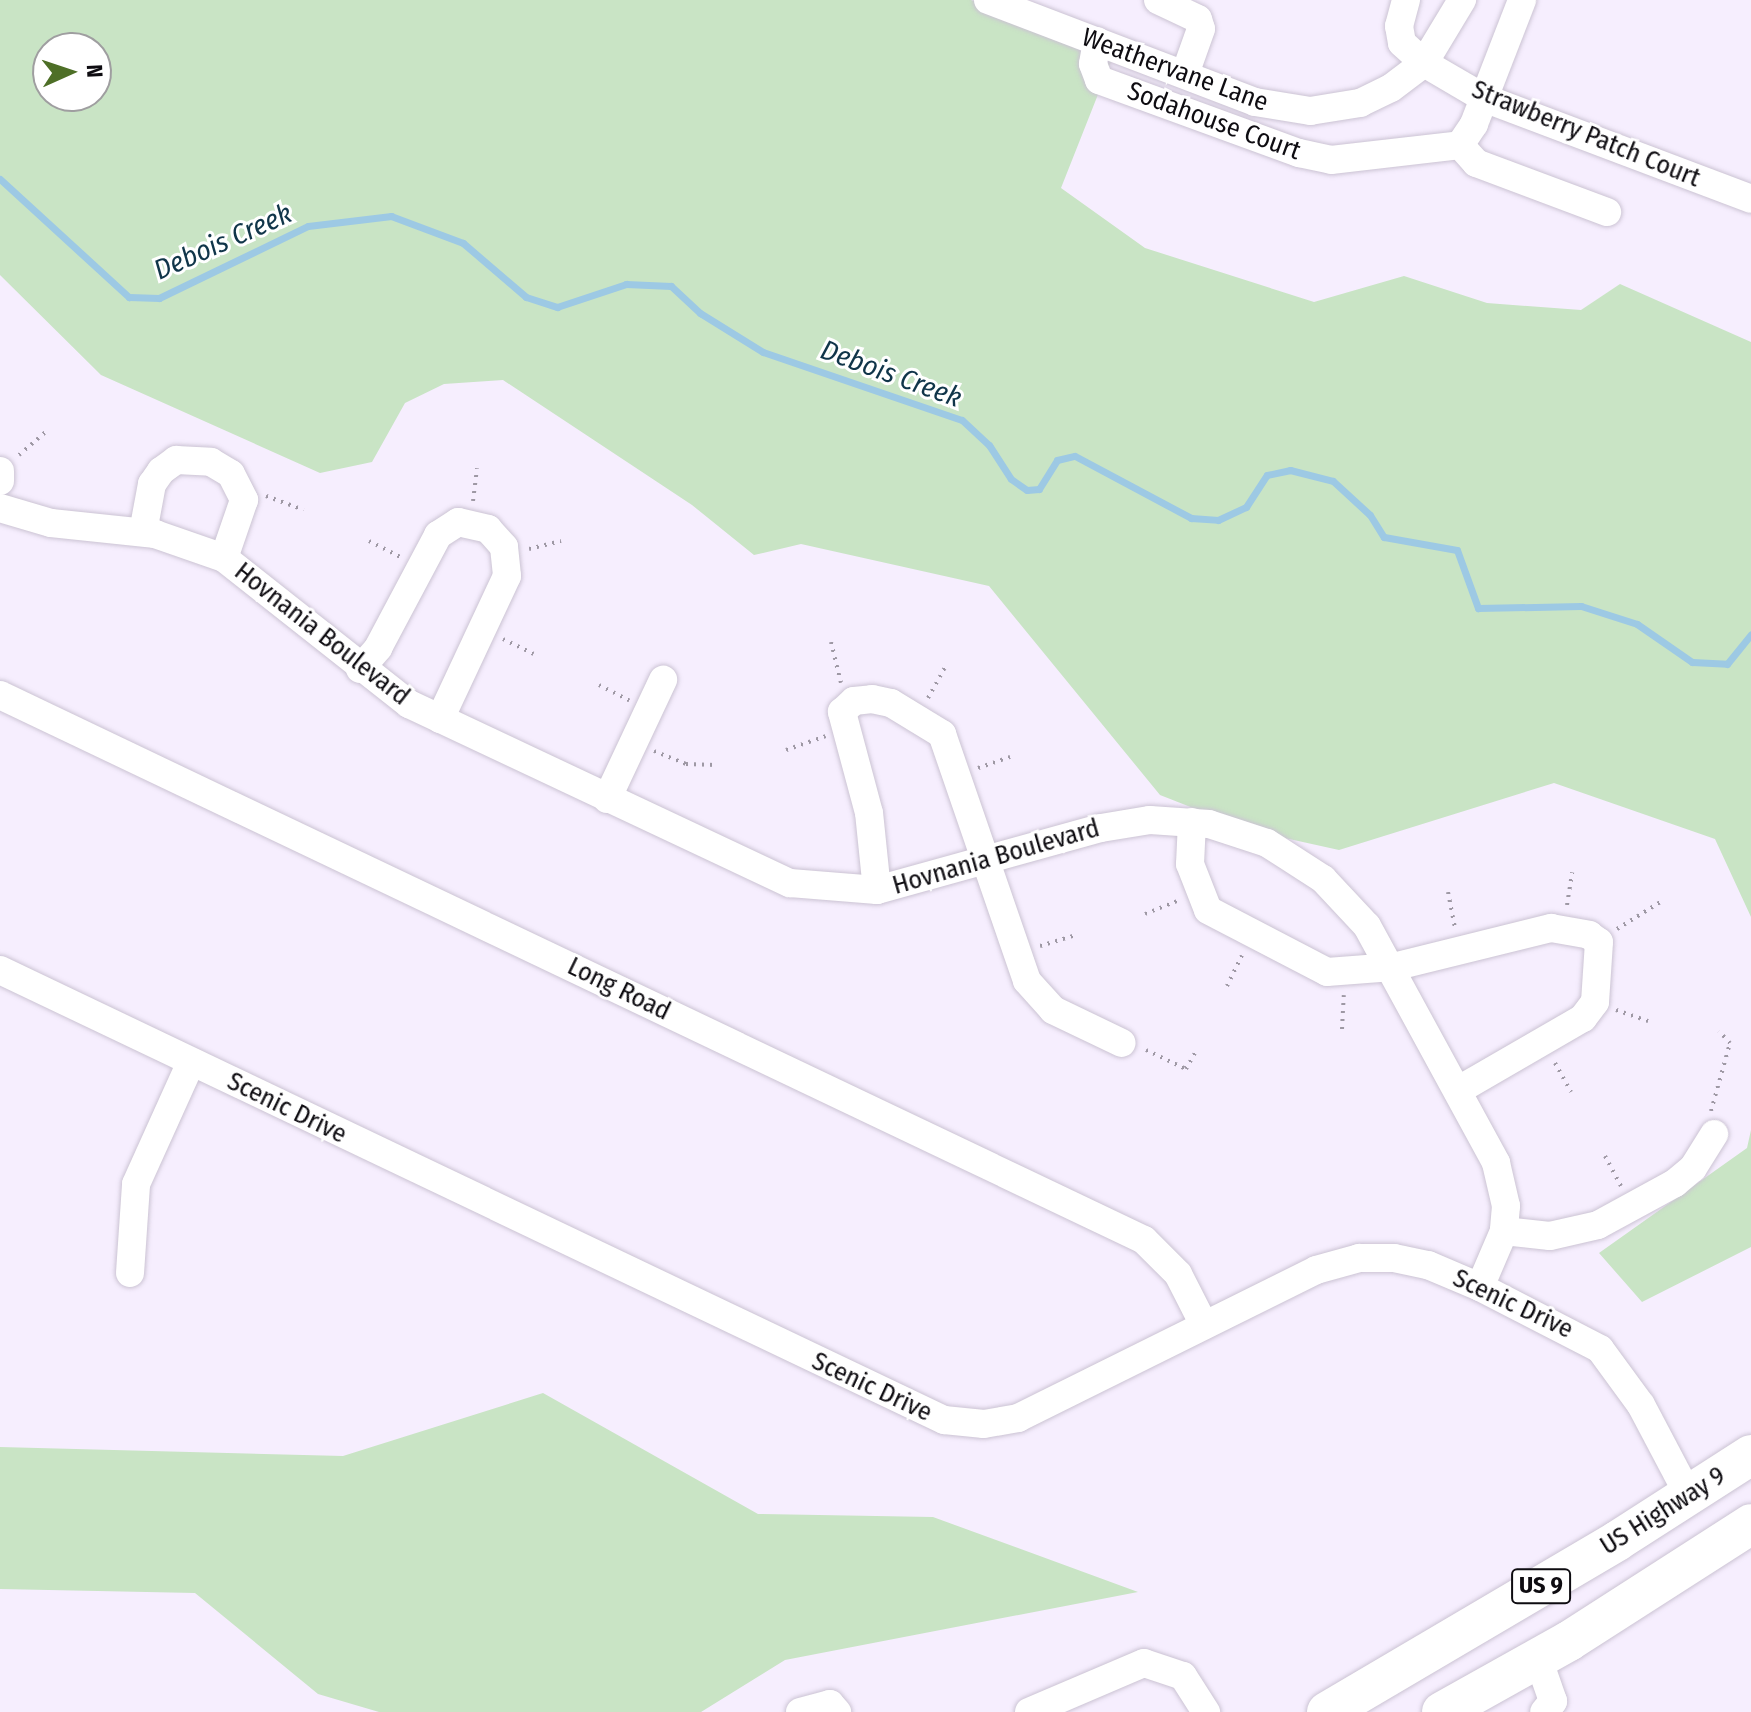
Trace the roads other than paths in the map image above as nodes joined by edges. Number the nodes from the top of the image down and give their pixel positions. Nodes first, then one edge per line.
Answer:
1 (1158, 0) edge
2 (1406, 0) edge
3 (1462, 0) edge
4 (1522, 0) edge
5 (1005, 3) edge
6 (1097, 41) junction
7 (1424, 63) junction
8 (1185, 74) junction
9 (1484, 98) junction
10 (1460, 145) junction
11 (1751, 199) edge
12 (1607, 212) dead end
13 (0, 471) edge
14 (0, 481) edge
15 (0, 508) edge
16 (143, 532) junction
17 (224, 558) junction
18 (360, 669) junction
19 (663, 680) dead end
20 (0, 695) edge
21 (440, 719) junction
22 (607, 799) junction
23 (1192, 822) junction
24 (987, 862) junction
25 (877, 890) junction
26 (1393, 967) junction
27 (0, 970) edge
28 (1122, 1043) road end
29 (191, 1062) junction
30 (1459, 1090) junction
31 (1712, 1123) road end
32 (1504, 1231) junction
33 (130, 1273) dead end
34 (1480, 1287) junction
35 (1203, 1323) junction
36 (1751, 1455) edge
37 (1689, 1496) junction
38 (1748, 1527) edge
39 (1538, 1658) junction
40 (1450, 1710) edge
41 (800, 1712) edge
42 (837, 1712) edge
43 (1029, 1712) edge
44 (1206, 1712) edge
45 (1327, 1712) edge
46 (1544, 1712) edge

1 - 8 street
2 - 7 street
3 - 7 street, Weathervane Lane
4 - 9 street
5 - 6 street, Weathervane Lane
6 - 8 street, Weathervane Lane
6 - 10 street, Sodahouse Court
7 - 8 street, Weathervane Lane
7 - 9 street, Strawberry Patch Court
9 - 10 street
9 - 11 street, Strawberry Patch Court
10 - 12 street
13 - 14 street
15 - 16 street, Hovnania Boulevard
16 - 17 street, Hovnania Boulevard
16 - 17 street
17 - 18 street, Hovnania Boulevard
18 - 21 street, Hovnania Boulevard
18 - 21 street
19 - 22 street
20 - 35 street, Long Road
21 - 22 street, Hovnania Boulevard
22 - 25 street, Hovnania Boulevard
23 - 24 street, Hovnania Boulevard
23 - 26 street, Hovnania Boulevard
23 - 26 street
24 - 25 street, Hovnania Boulevard
24 - 25 street
24 - 28 street
26 - 30 street, Hovnania Boulevard
26 - 30 street
27 - 29 street, Scenic Drive
29 - 33 street
29 - 35 street, Scenic Drive
30 - 32 street, Hovnania Boulevard
31 - 32 street
32 - 34 street, Hovnania Boulevard
34 - 35 street, Scenic Drive
34 - 37 street, Scenic Drive
36 - 37 highway, US Highway 9 / US 9
37 - 45 highway, US Highway 9 / US 9
38 - 39 highway, US 9
39 - 40 highway, US 9
39 - 46 street
41 - 42 street
43 - 44 street

